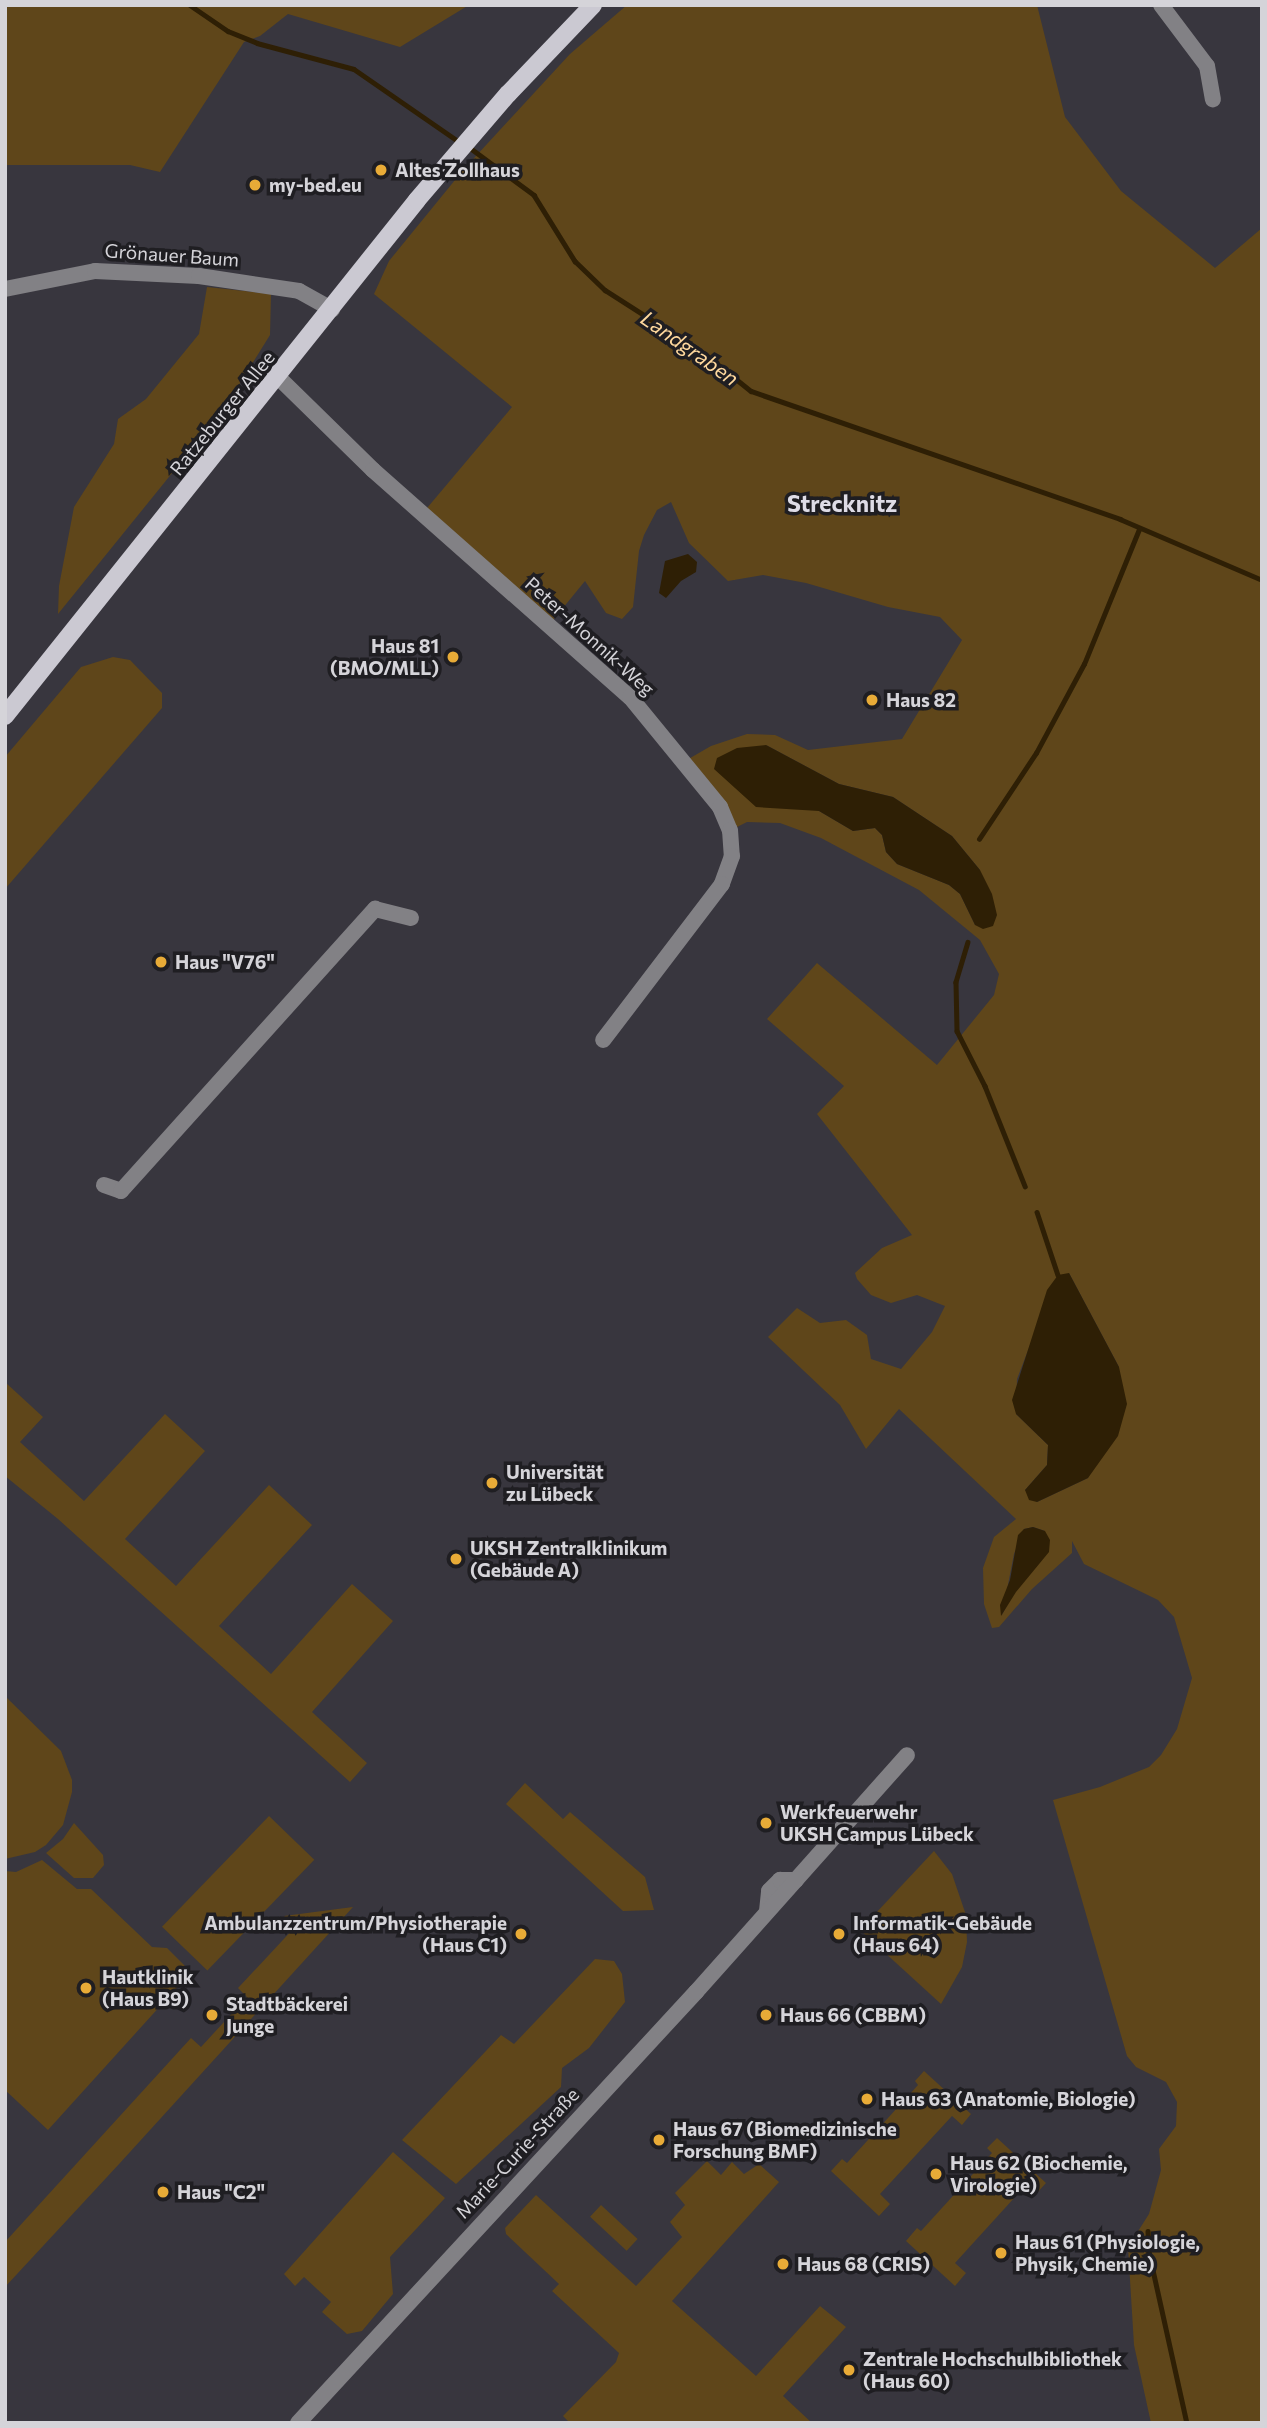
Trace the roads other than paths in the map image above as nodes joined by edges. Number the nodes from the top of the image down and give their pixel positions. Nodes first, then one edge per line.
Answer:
1 (593, 5) edge
2 (1161, 5) edge
3 (1213, 99) dead end
4 (5, 289) edge
5 (332, 309) junction
6 (278, 377) junction
7 (5, 716) edge
8 (411, 918) dead end
9 (603, 1040) dead end
10 (104, 1185) dead end
11 (907, 1755) dead end
12 (298, 2423) edge

1 - 5 main road, Ratzeburger Allee
2 - 3 street
4 - 5 street, Grönauer Baum
5 - 6 main road, Ratzeburger Allee
6 - 7 main road, Ratzeburger Allee
6 - 9 street, Peter-Monnik-Weg
8 - 10 street
11 - 12 street, Marie-Curie-Straße

